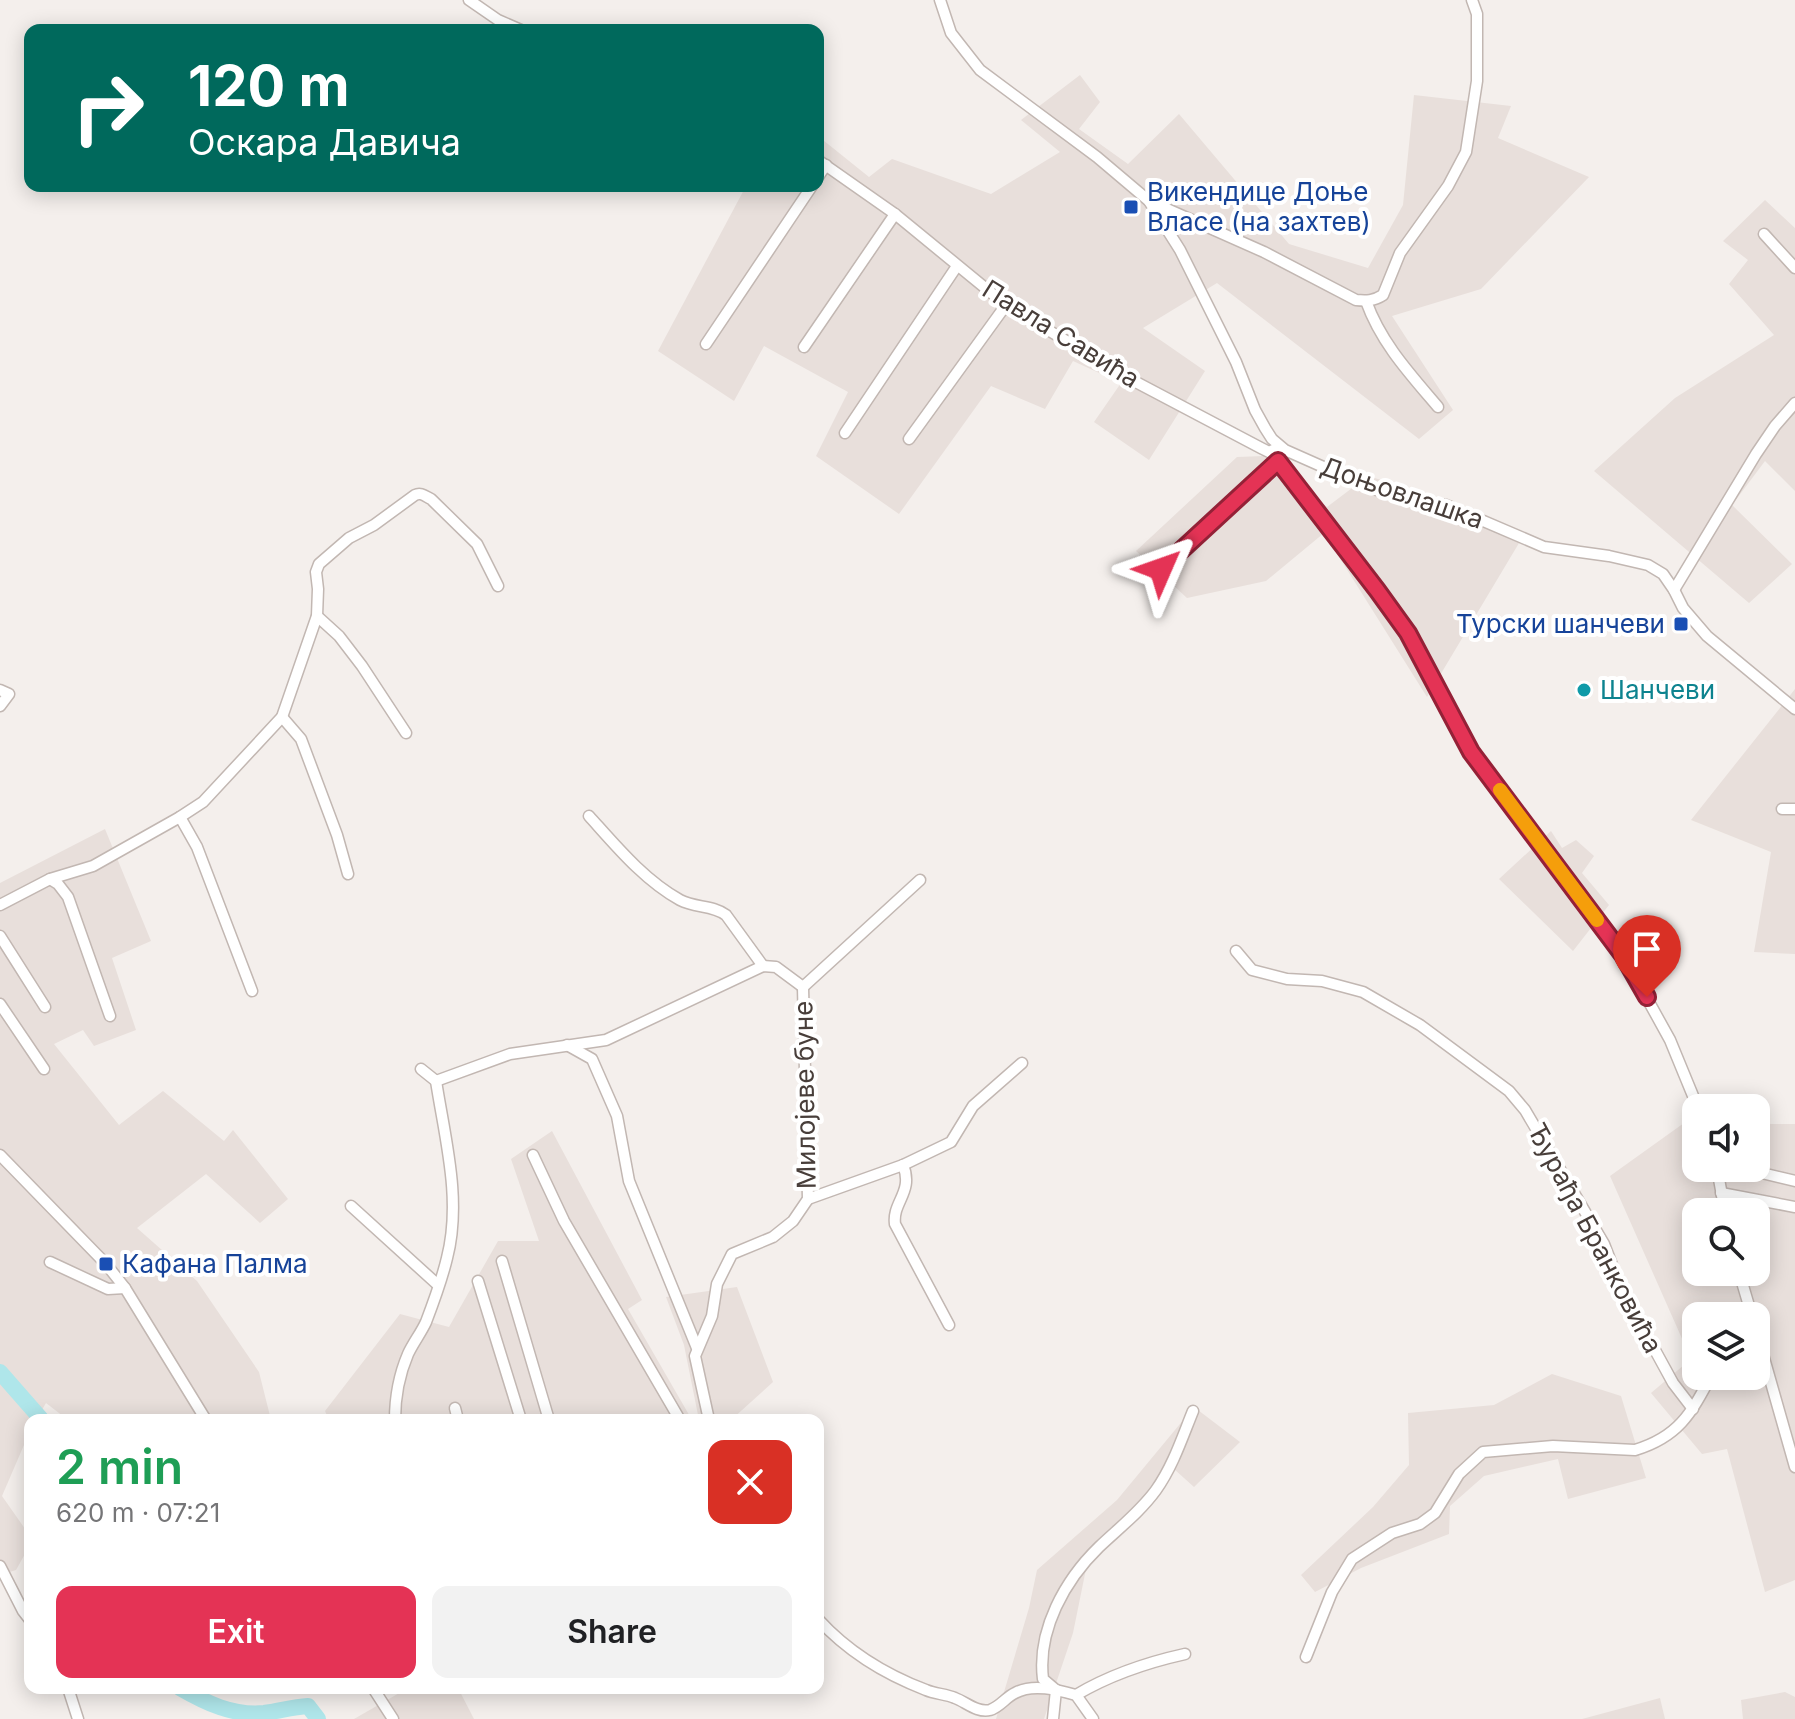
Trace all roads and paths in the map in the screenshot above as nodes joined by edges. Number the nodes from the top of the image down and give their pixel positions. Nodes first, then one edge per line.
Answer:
1 (469, 0) edge
2 (940, 0) edge
3 (1472, 0) edge
4 (507, 24) edge
5 (824, 163) edge
6 (808, 192) edge
7 (1149, 201) junction
8 (895, 214) junction
9 (1764, 234) dead end
10 (957, 266) junction
11 (1795, 268) edge
12 (1366, 301) junction
13 (1006, 305) junction
14 (706, 344) dead end
15 (804, 347) dead end
16 (1438, 407) dead end
17 (1794, 407) edge
18 (845, 433) dead end
19 (909, 439) dead end
20 (1278, 452) junction
21 (1161, 569) dead end
22 (498, 586) dead end
23 (1674, 590) junction
24 (317, 616) junction
25 (0, 690) edge
26 (0, 706) edge
27 (1795, 709) edge
28 (282, 717) junction
29 (406, 733) dead end
30 (1782, 809) dead end
31 (1795, 809) edge
32 (589, 816) dead end
33 (180, 817) junction
34 (348, 874) dead end
35 (50, 879) junction
36 (920, 880) dead end
37 (0, 905) edge
38 (0, 936) edge
39 (1236, 951) dead end
40 (763, 966) junction
41 (803, 987) junction
42 (252, 991) dead end
43 (0, 1004) edge
44 (45, 1007) dead end
45 (110, 1016) dead end
46 (567, 1045) junction
47 (1022, 1063) dead end
48 (44, 1069) dead end
49 (421, 1069) dead end
50 (436, 1081) junction
51 (1692, 1094) edge
52 (0, 1155) edge
53 (533, 1155) dead end
54 (903, 1165) junction
55 (1770, 1175) edge
56 (1795, 1181) edge
57 (1719, 1182) edge
58 (1721, 1193) junction
59 (1722, 1198) edge
60 (808, 1199) junction
61 (351, 1206) dead end
62 (1795, 1207) edge
63 (502, 1261) dead end
64 (50, 1262) dead end
65 (478, 1281) dead end
66 (438, 1285) junction
67 (125, 1288) junction
68 (949, 1325) dead end
69 (697, 1348) junction
70 (1770, 1380) edge
71 (1703, 1390) edge
72 (1693, 1409) junction
73 (1193, 1411) dead end
74 (202, 1414) edge
75 (395, 1414) edge
76 (519, 1414) edge
77 (547, 1414) edge
78 (677, 1414) edge
79 (708, 1414) edge
80 (1795, 1467) edge
81 (0, 1566) edge
82 (24, 1612) edge
83 (824, 1625) edge
84 (1185, 1654) dead end
85 (1306, 1657) dead end
86 (1056, 1690) junction
87 (70, 1694) edge
88 (377, 1694) edge
89 (1076, 1695) junction
90 (78, 1719) edge
91 (393, 1719) edge
92 (1053, 1719) edge
93 (1093, 1719) edge

1 - 4 street
2 - 7 street
3 - 12 street
5 - 8 street, Павла Савића
6 - 14 street
7 - 12 street
7 - 20 street
8 - 10 street, Павла Савића
8 - 15 street
9 - 11 street
10 - 13 street, Павла Савића
10 - 18 street
12 - 16 street
13 - 19 street
13 - 20 street, Павла Савића
17 - 23 street
20 - 21 street
20 - 23 street, Доњовлашка
20 - 51 street
22 - 24 street
23 - 27 street, Доњовлашка
24 - 28 street
24 - 29 street
25 - 26 street
28 - 33 street
28 - 34 street
30 - 31 street
32 - 40 street
33 - 35 street
33 - 42 street
35 - 37 street
35 - 45 street
36 - 41 street
38 - 44 street
39 - 72 street, Ђурађа Бранковића
40 - 41 street
40 - 46 street
41 - 60 street, Милојеве буне
43 - 48 street
46 - 50 street
46 - 69 street
47 - 54 street
49 - 50 street
50 - 66 street
52 - 67 street
53 - 78 street
54 - 60 street
54 - 68 street
55 - 56 street
57 - 58 street
58 - 59 street
58 - 62 street
60 - 69 street, Милојеве буне
61 - 66 street
63 - 77 street
64 - 67 street
65 - 76 street
66 - 75 street
67 - 74 street
69 - 79 street
70 - 80 street
71 - 72 street
72 - 85 street
73 - 86 street
81 - 82 street
83 - 86 street
84 - 89 street
86 - 89 street
86 - 92 street
87 - 90 street
88 - 91 street
89 - 93 street

